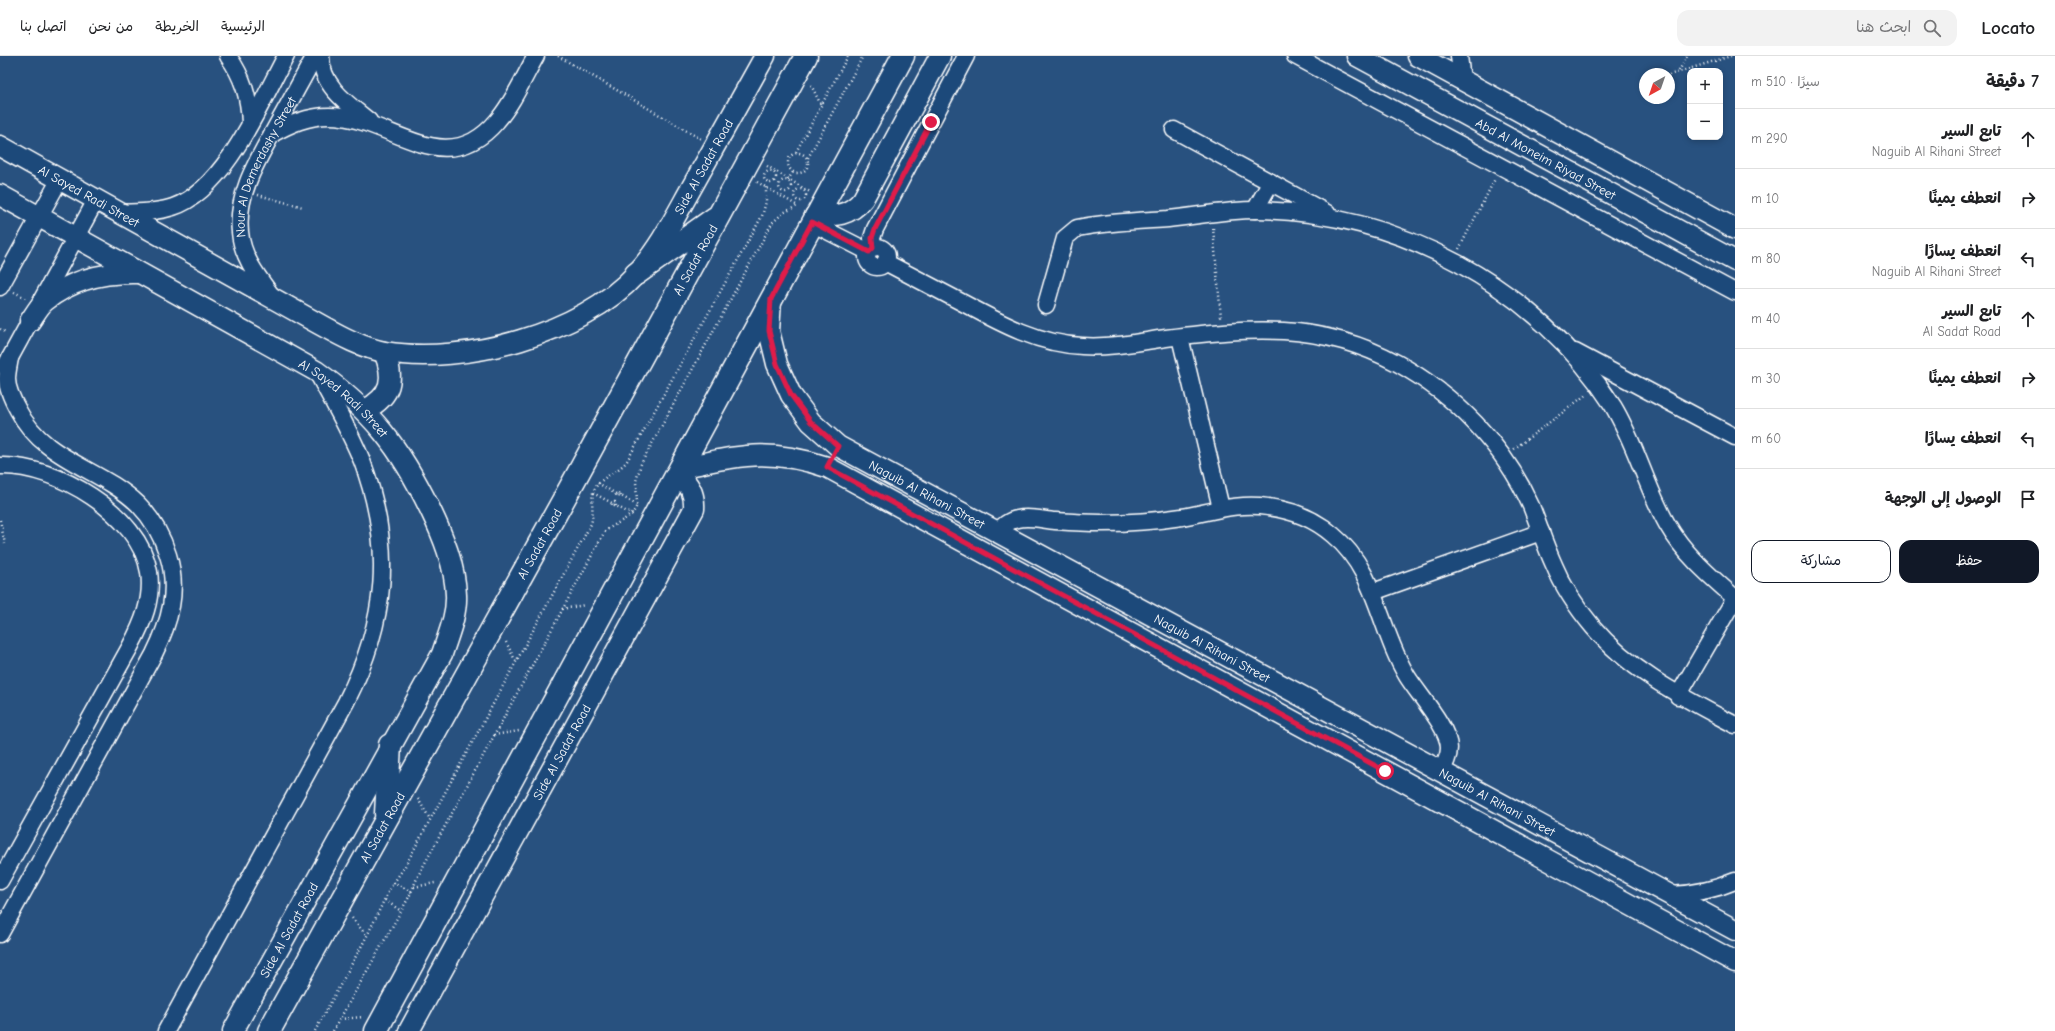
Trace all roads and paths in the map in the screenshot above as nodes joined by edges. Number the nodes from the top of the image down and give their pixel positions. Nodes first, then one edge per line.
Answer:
1 (228, 56) edge
2 (315, 56) edge
3 (321, 56) edge
4 (536, 56) edge
5 (558, 56) edge
6 (765, 56) edge
7 (806, 56) edge
8 (848, 56) edge
9 (863, 56) edge
10 (903, 56) edge
11 (940, 56) edge
12 (966, 56) edge
13 (1295, 56) edge
14 (1357, 56) edge
15 (1418, 56) edge
16 (1459, 56) edge
17 (1687, 56) edge
18 (1731, 56) edge
19 (284, 60) edge
20 (1679, 72) junction
21 (1675, 73) edge
22 (304, 76) junction
23 (1462, 80) junction
24 (811, 85) dead end
25 (822, 105) junction
26 (250, 122) junction
27 (372, 124) junction
28 (1174, 130) dead end
29 (272, 134) junction
30 (242, 137) junction
31 (0, 146) edge
32 (714, 146) junction
33 (264, 149) junction
34 (796, 152) junction
35 (808, 158) junction
36 (766, 165) dead end
37 (1501, 167) junction
38 (793, 172) junction
39 (1636, 174) junction
40 (60, 179) junction
41 (788, 180) junction
42 (775, 181) junction
43 (757, 182) dead end
44 (1271, 182) junction
45 (780, 184) junction
46 (766, 187) junction
47 (790, 190) junction
48 (244, 191) junction
49 (782, 192) junction
50 (794, 192) junction
51 (812, 193) dead end
52 (0, 195) edge
53 (780, 196) junction
54 (96, 200) junction
55 (1622, 200) junction
56 (303, 207) dead end
57 (1255, 210) junction
58 (117, 212) junction
59 (807, 213) junction
60 (1212, 214) junction
61 (720, 215) junction
62 (39, 216) junction
63 (1337, 218) junction
64 (1735, 229) edge
65 (76, 236) junction
66 (871, 250) junction
67 (1453, 260) junction
68 (1735, 261) edge
69 (140, 273) junction
70 (636, 274) junction
71 (1, 286) edge
72 (1735, 292) edge
73 (274, 299) junction
74 (771, 299) junction
75 (1046, 305) dead end
76 (34, 313) junction
77 (1222, 331) junction
78 (1180, 336) junction
79 (1567, 348) junction
80 (384, 352) junction
81 (10, 358) junction
82 (1610, 370) junction
83 (316, 371) junction
84 (0, 375) edge
85 (1599, 386) junction
86 (366, 410) junction
87 (1733, 432) edge
88 (838, 446) junction
89 (1503, 457) junction
90 (0, 466) edge
91 (827, 467) junction
92 (679, 471) junction
93 (593, 480) dead end
94 (598, 483) junction
95 (587, 490) dead end
96 (593, 493) junction
97 (637, 505) junction
98 (642, 508) dead end
99 (1221, 508) junction
100 (632, 515) junction
101 (637, 517) dead end
102 (0, 520) edge
103 (997, 532) junction
104 (1541, 532) junction
105 (5, 544) dead end
106 (1373, 592) junction
107 (589, 604) dead end
108 (562, 610) junction
109 (505, 640) dead end
110 (516, 662) junction
111 (1678, 696) junction
112 (1735, 725) edge
113 (521, 731) dead end
114 (494, 735) junction
115 (1383, 740) junction
116 (390, 745) junction
117 (1371, 763) junction
118 (1441, 771) junction
119 (418, 799) dead end
120 (430, 819) junction
121 (386, 820) junction
122 (0, 881) edge
123 (1735, 881) edge
124 (393, 882) junction
125 (439, 882) dead end
126 (414, 887) junction
127 (412, 892) junction
128 (1671, 895) junction
129 (385, 900) junction
130 (401, 911) junction
131 (351, 917) dead end
132 (1735, 930) edge
133 (0, 934) edge
134 (367, 936) junction
135 (1735, 962) edge
136 (340, 1019) junction
137 (371, 1024) edge
138 (166, 1031) edge
139 (234, 1031) edge
140 (269, 1031) edge
141 (315, 1031) edge
142 (333, 1031) edge
143 (409, 1031) edge

1 - 26 street
2 - 22 street, Nour Al Demerdashy Street
3 - 27 street
4 - 27 street
5 - 32 path
6 - 32 street, Side Al Sadat Road
7 - 61 main road, Al Sadat Road
8 - 25 path
9 - 35 path
10 - 59 main road
11 - 59 street
12 - 66 street
13 - 37 street
14 - 55 street, Abd Al Moneim Riyad Street
15 - 23 street
16 - 23 street
17 - 20 path
18 - 20 path
19 - 22 street
19 - 26 street, Nour Al Demerdashy Street
20 - 21 path
22 - 29 street, Nour Al Demerdashy Street
23 - 39 street
24 - 25 path
25 - 34 path
26 - 30 street, Nour Al Demerdashy Street
27 - 29 street
28 - 44 street
29 - 33 street, Nour Al Demerdashy Street
30 - 33 street
30 - 58 street, Nour Al Demerdashy Street
31 - 40 street, Al Sayed Radi Street
32 - 70 street, Side Al Sadat Road
33 - 48 street, Nour Al Demerdashy Street
34 - 35 path
34 - 38 path
35 - 38 path
36 - 41 path
37 - 67 path
37 - 72 street
38 - 41 path
39 - 55 street
39 - 64 street
40 - 54 street, Al Sayed Radi Street
40 - 62 street
41 - 45 path
41 - 47 path
41 - 51 path
42 - 42 path
42 - 45 path
43 - 46 path
44 - 57 street
44 - 63 street
45 - 49 path
46 - 53 path
46 - 94 path
47 - 49 path
47 - 50 path
48 - 56 path
48 - 73 street, Nour Al Demerdashy Street
49 - 53 path
50 - 50 path
52 - 62 street, Al Sayed Radi Street
53 - 59 path
54 - 58 street, Al Sayed Radi Street
54 - 65 street
55 - 68 street, Abd Al Moneim Riyad Street
57 - 60 street
57 - 63 street
58 - 73 street, Al Sayed Radi Street
59 - 66 street
59 - 74 main road
59 - 97 path
60 - 75 street
60 - 77 path
61 - 70 main road
61 - 121 main road, Al Sadat Road
62 - 65 street, Al Sayed Radi Street
62 - 71 street
63 - 67 street
65 - 69 street, Al Sayed Radi Street
65 - 76 street
66 - 78 street
67 - 79 street
69 - 76 street
69 - 83 street, Al Sayed Radi Street
70 - 80 street, Al Sayed Radi Street
71 - 76 path
73 - 80 street, Al Sayed Radi Street
74 - 88 street, Naguib Al Rihani Street
74 - 92 main road
76 - 81 street
77 - 78 street
77 - 89 street
78 - 99 street
79 - 82 street
79 - 85 street
80 - 86 street
81 - 84 street
81 - 133 street
82 - 85 street
82 - 87 street
83 - 86 street, Al Sayed Radi Street
83 - 138 street
85 - 89 path
85 - 111 street
86 - 116 street, Al Sayed Radi Street
88 - 91 street
88 - 103 street, Naguib Al Rihani Street
89 - 104 street
90 - 122 street
91 - 92 street, Naguib Al Rihani Street
91 - 117 street, Naguib Al Rihani Street
92 - 137 main road
92 - 143 street, Side Al Sadat Road
93 - 94 path
94 - 96 path
94 - 97 path
95 - 96 path
96 - 100 path
96 - 110 path
97 - 98 path
97 - 100 path
99 - 103 street
99 - 106 street
100 - 101 path
100 - 108 path
102 - 105 path
103 - 115 street, Naguib Al Rihani Street
104 - 106 street
104 - 111 street
106 - 118 street
107 - 108 path
108 - 114 path
109 - 110 path
110 - 120 path
111 - 112 street
113 - 114 path
114 - 126 path
115 - 117 street
115 - 118 street, Naguib Al Rihani Street
116 - 121 main road
116 - 139 street, Side Al Sadat Road
117 - 135 street, Naguib Al Rihani Street
118 - 128 street, Naguib Al Rihani Street
119 - 120 path
120 - 124 path
121 - 140 main road, Al Sadat Road
123 - 128 street
124 - 127 path
124 - 129 path
125 - 126 path
126 - 127 path
127 - 130 path
128 - 132 street, Naguib Al Rihani Street
129 - 130 path
129 - 134 path
130 - 136 path
131 - 134 path
134 - 141 path
136 - 137 path
136 - 142 path

